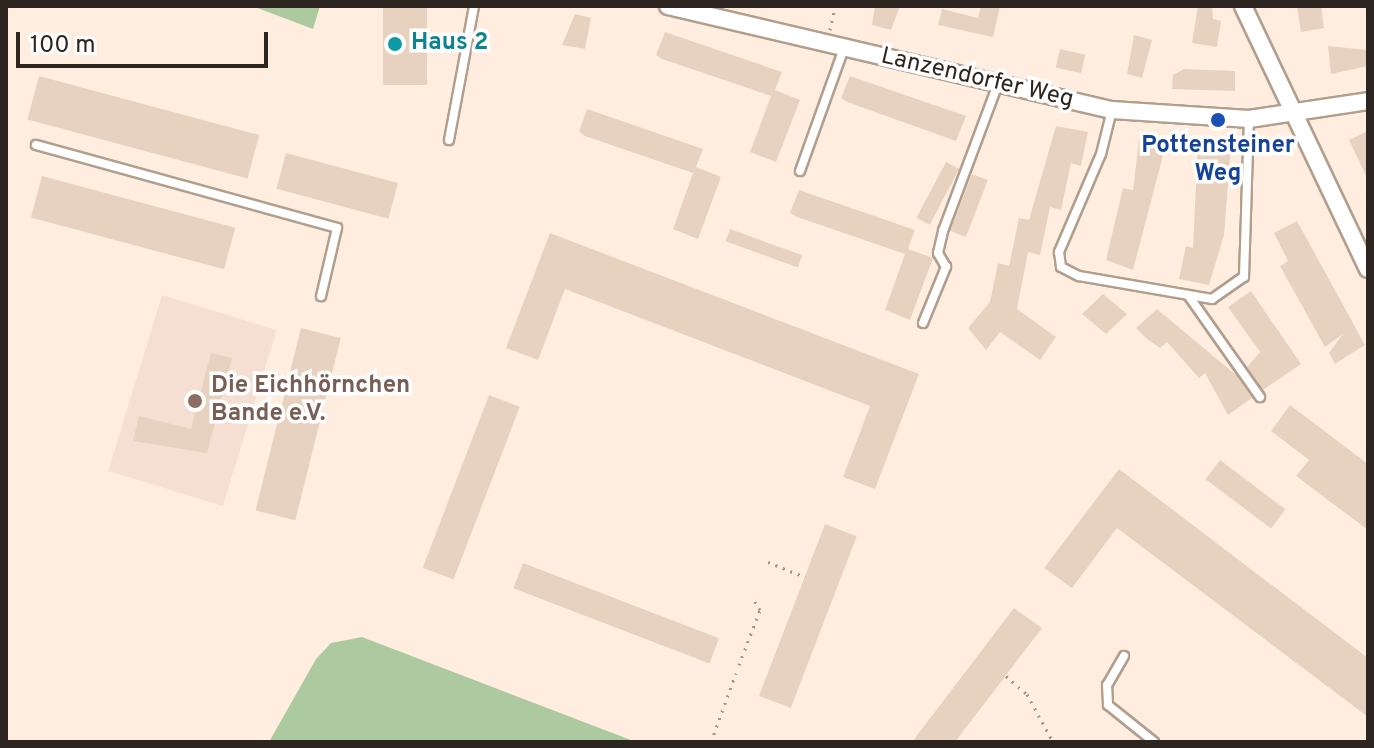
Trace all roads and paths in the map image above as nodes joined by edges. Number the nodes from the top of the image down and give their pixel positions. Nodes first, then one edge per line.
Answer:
1 (474, 6) edge
2 (668, 6) edge
3 (835, 6) edge
4 (1243, 6) edge
5 (836, 46) junction
6 (998, 84) junction
7 (1368, 101) edge
8 (1112, 110) junction
9 (1290, 115) junction
10 (1249, 119) junction
11 (449, 140) dead end
12 (36, 145) dead end
13 (800, 171) dead end
14 (1368, 269) edge
15 (1188, 295) junction
16 (321, 296) dead end
17 (923, 323) dead end
18 (1260, 397) dead end
19 (768, 562) dead end
20 (805, 577) dead end
21 (754, 600) dead end
22 (1124, 656) dead end
23 (739, 665) dead end
24 (736, 673) dead end
25 (1006, 676) dead end
26 (711, 742) edge
27 (1053, 742) edge
28 (1154, 742) edge

1 - 11 lane
2 - 5 street, Lanzendorfer Weg
3 - 5 path
4 - 9 street
5 - 6 street, Lanzendorfer Weg
5 - 13 lane
6 - 8 street, Lanzendorfer Weg
6 - 17 lane
7 - 9 street, Lanzendorfer Weg
8 - 10 street, Lanzendorfer Weg
8 - 15 lane
9 - 10 street, Lanzendorfer Weg
9 - 14 street
10 - 15 lane
12 - 16 lane
15 - 18 lane
19 - 20 path
21 - 23 path
22 - 28 lane
24 - 26 path
25 - 27 path

